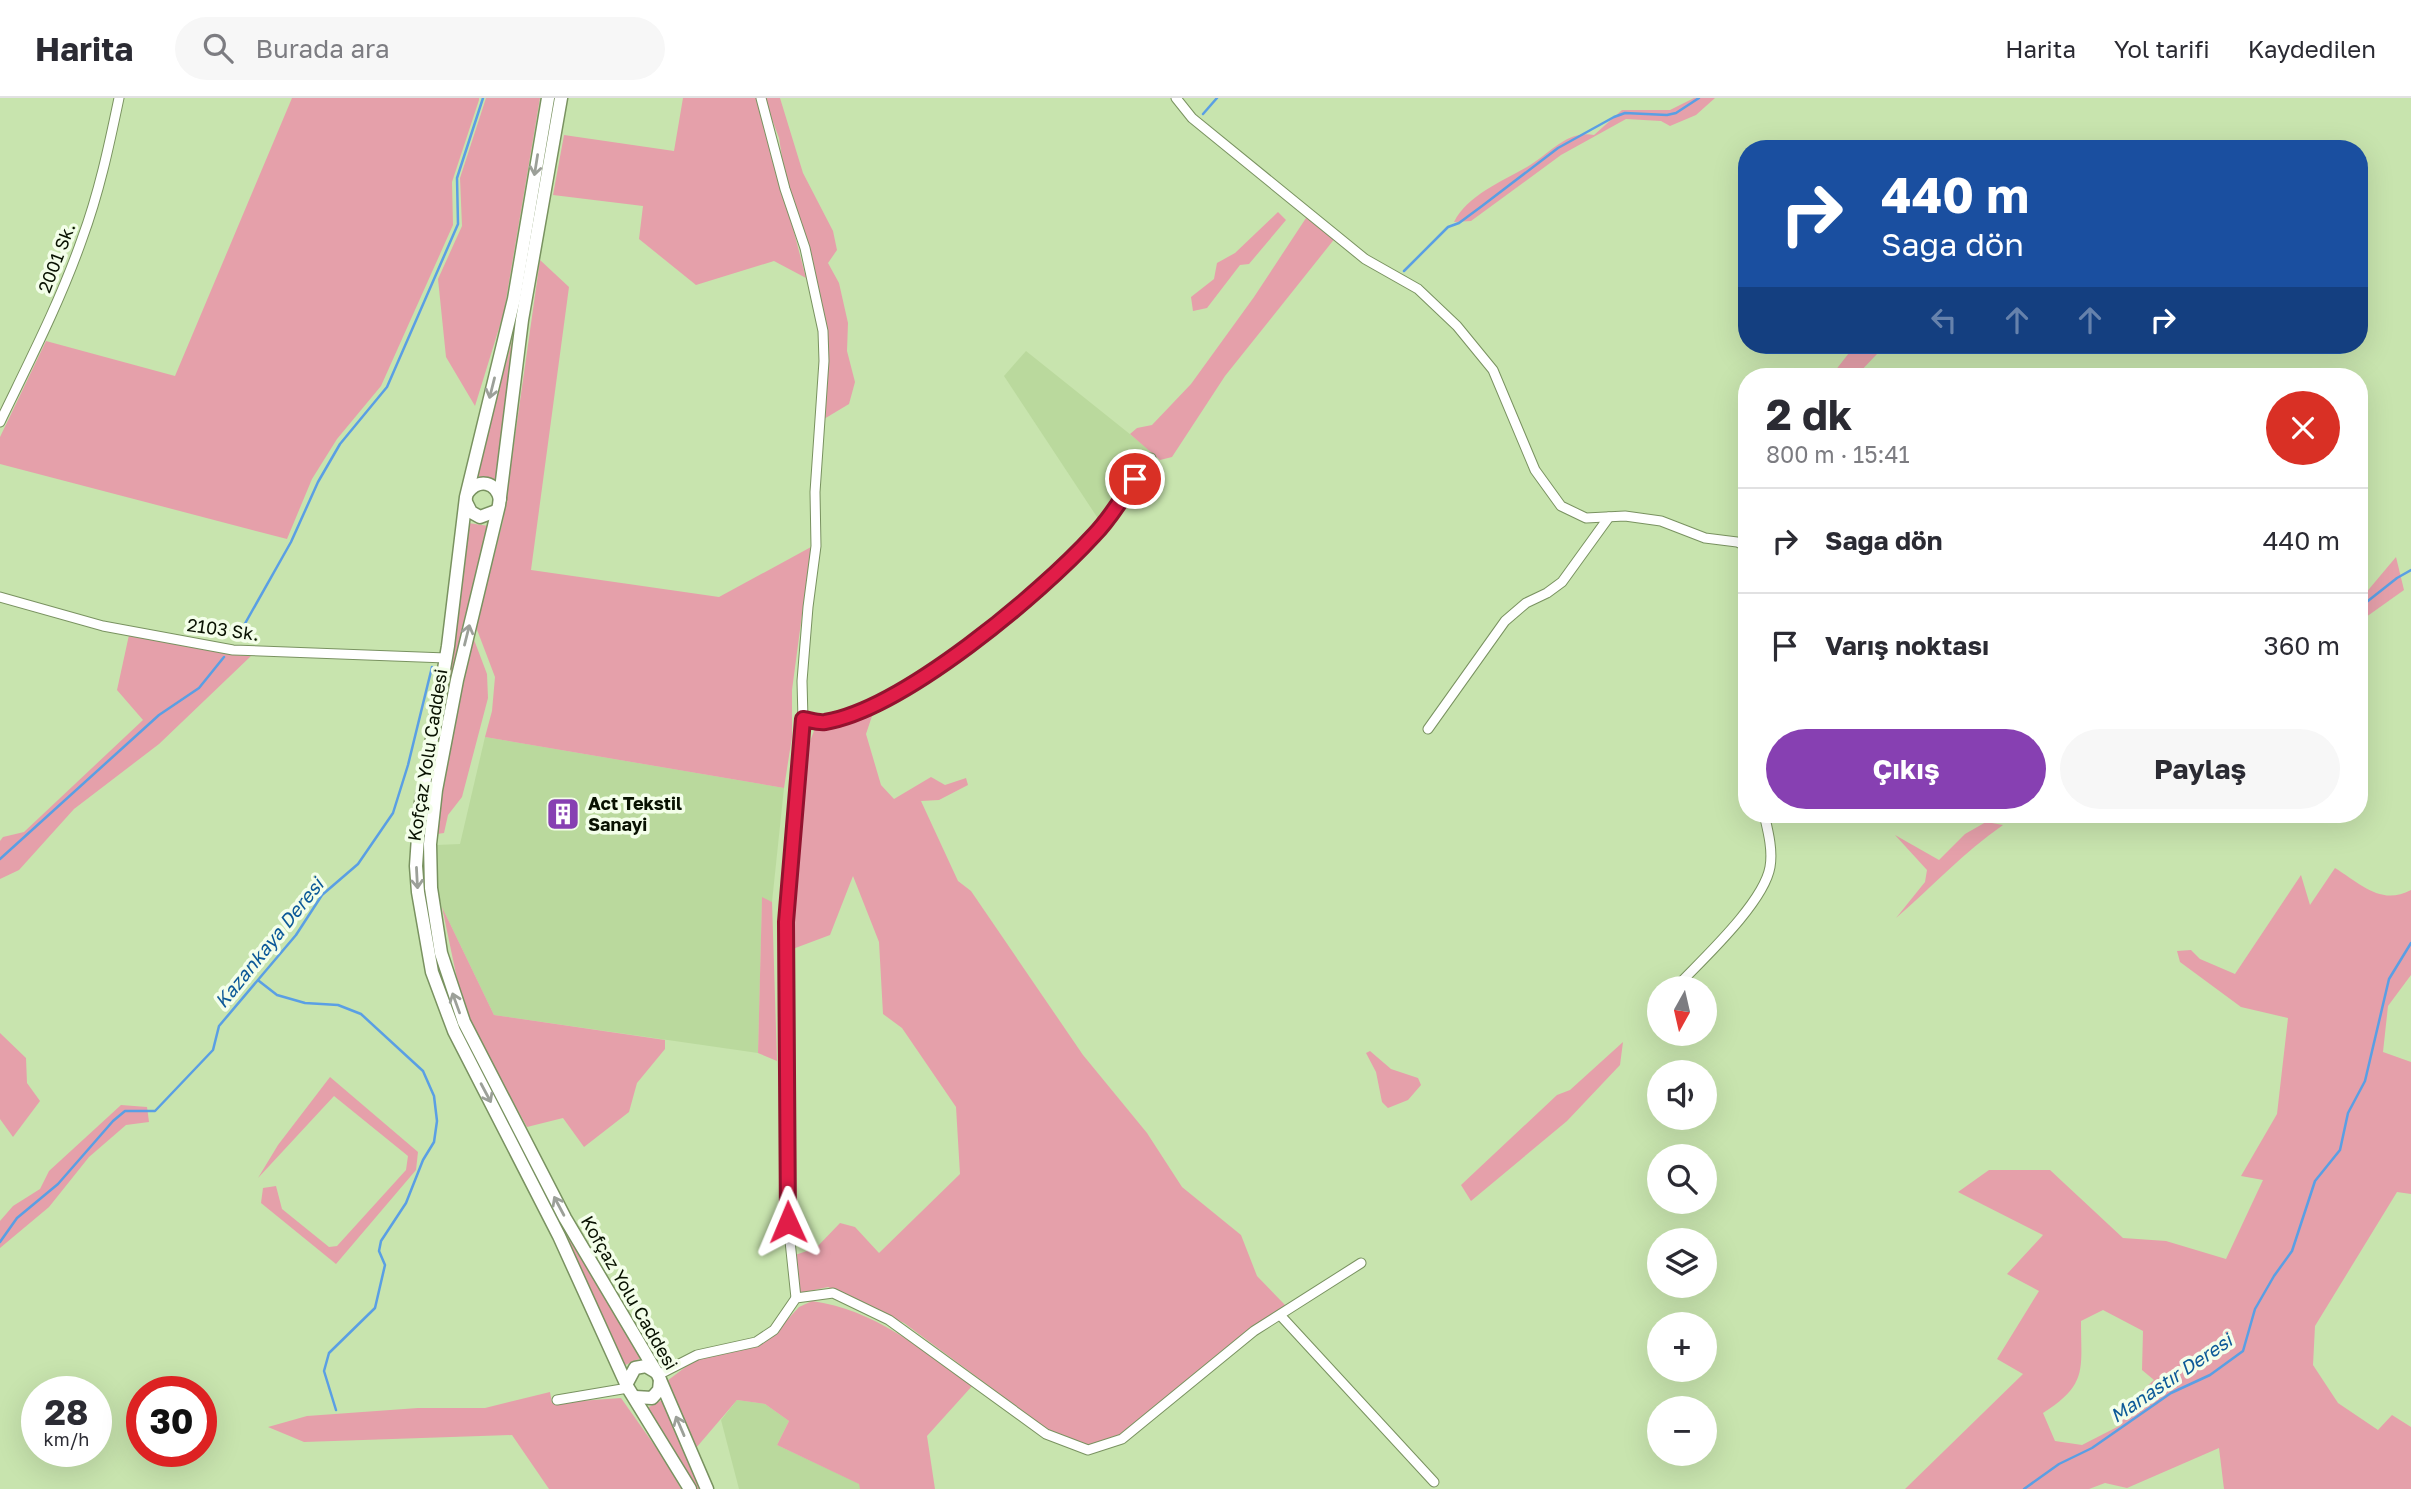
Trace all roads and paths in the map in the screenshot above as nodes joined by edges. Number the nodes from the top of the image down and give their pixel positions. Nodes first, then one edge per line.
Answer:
1 (119, 98) edge
2 (548, 98) edge
3 (561, 98) edge
4 (761, 98) edge
5 (1176, 98) edge
6 (0, 422) edge
7 (1151, 458) dead end
8 (467, 497) junction
9 (498, 505) junction
10 (1609, 517) junction
11 (1738, 542) edge
12 (0, 597) edge
13 (446, 658) junction
14 (803, 719) junction
15 (1428, 729) dead end
16 (1766, 823) edge
17 (1686, 976) edge
18 (1361, 1263) dead end
19 (796, 1298) junction
20 (1280, 1315) junction
21 (659, 1377) junction
22 (630, 1390) junction
23 (557, 1400) dead end
24 (1434, 1482) dead end
25 (690, 1489) edge
26 (707, 1489) edge

1 - 6 street, 2001 Sk.
2 -> 8 main road, Kofçaz Yolu Caddesi
3 - 9 main road, Kofçaz Yolu Caddesi
4 - 14 street
5 - 10 street
7 - 14 street
8 - 9 main road
8 - 9 main road
8 - 13 main road, Kofçaz Yolu Caddesi
21 -> 9 main road, Kofçaz Yolu Caddesi
10 - 11 street
10 - 15 street
12 - 13 street, 2103 Sk.
13 -> 22 main road, Kofçaz Yolu Caddesi
14 - 19 street
16 - 17 street
18 - 20 street
19 - 20 street
19 - 21 street
20 - 24 street
21 - 22 main road
21 - 22 main road
26 -> 21 main road, Kofçaz Yolu Caddesi
22 - 23 street
22 - 25 main road, Kofçaz Yolu Caddesi

